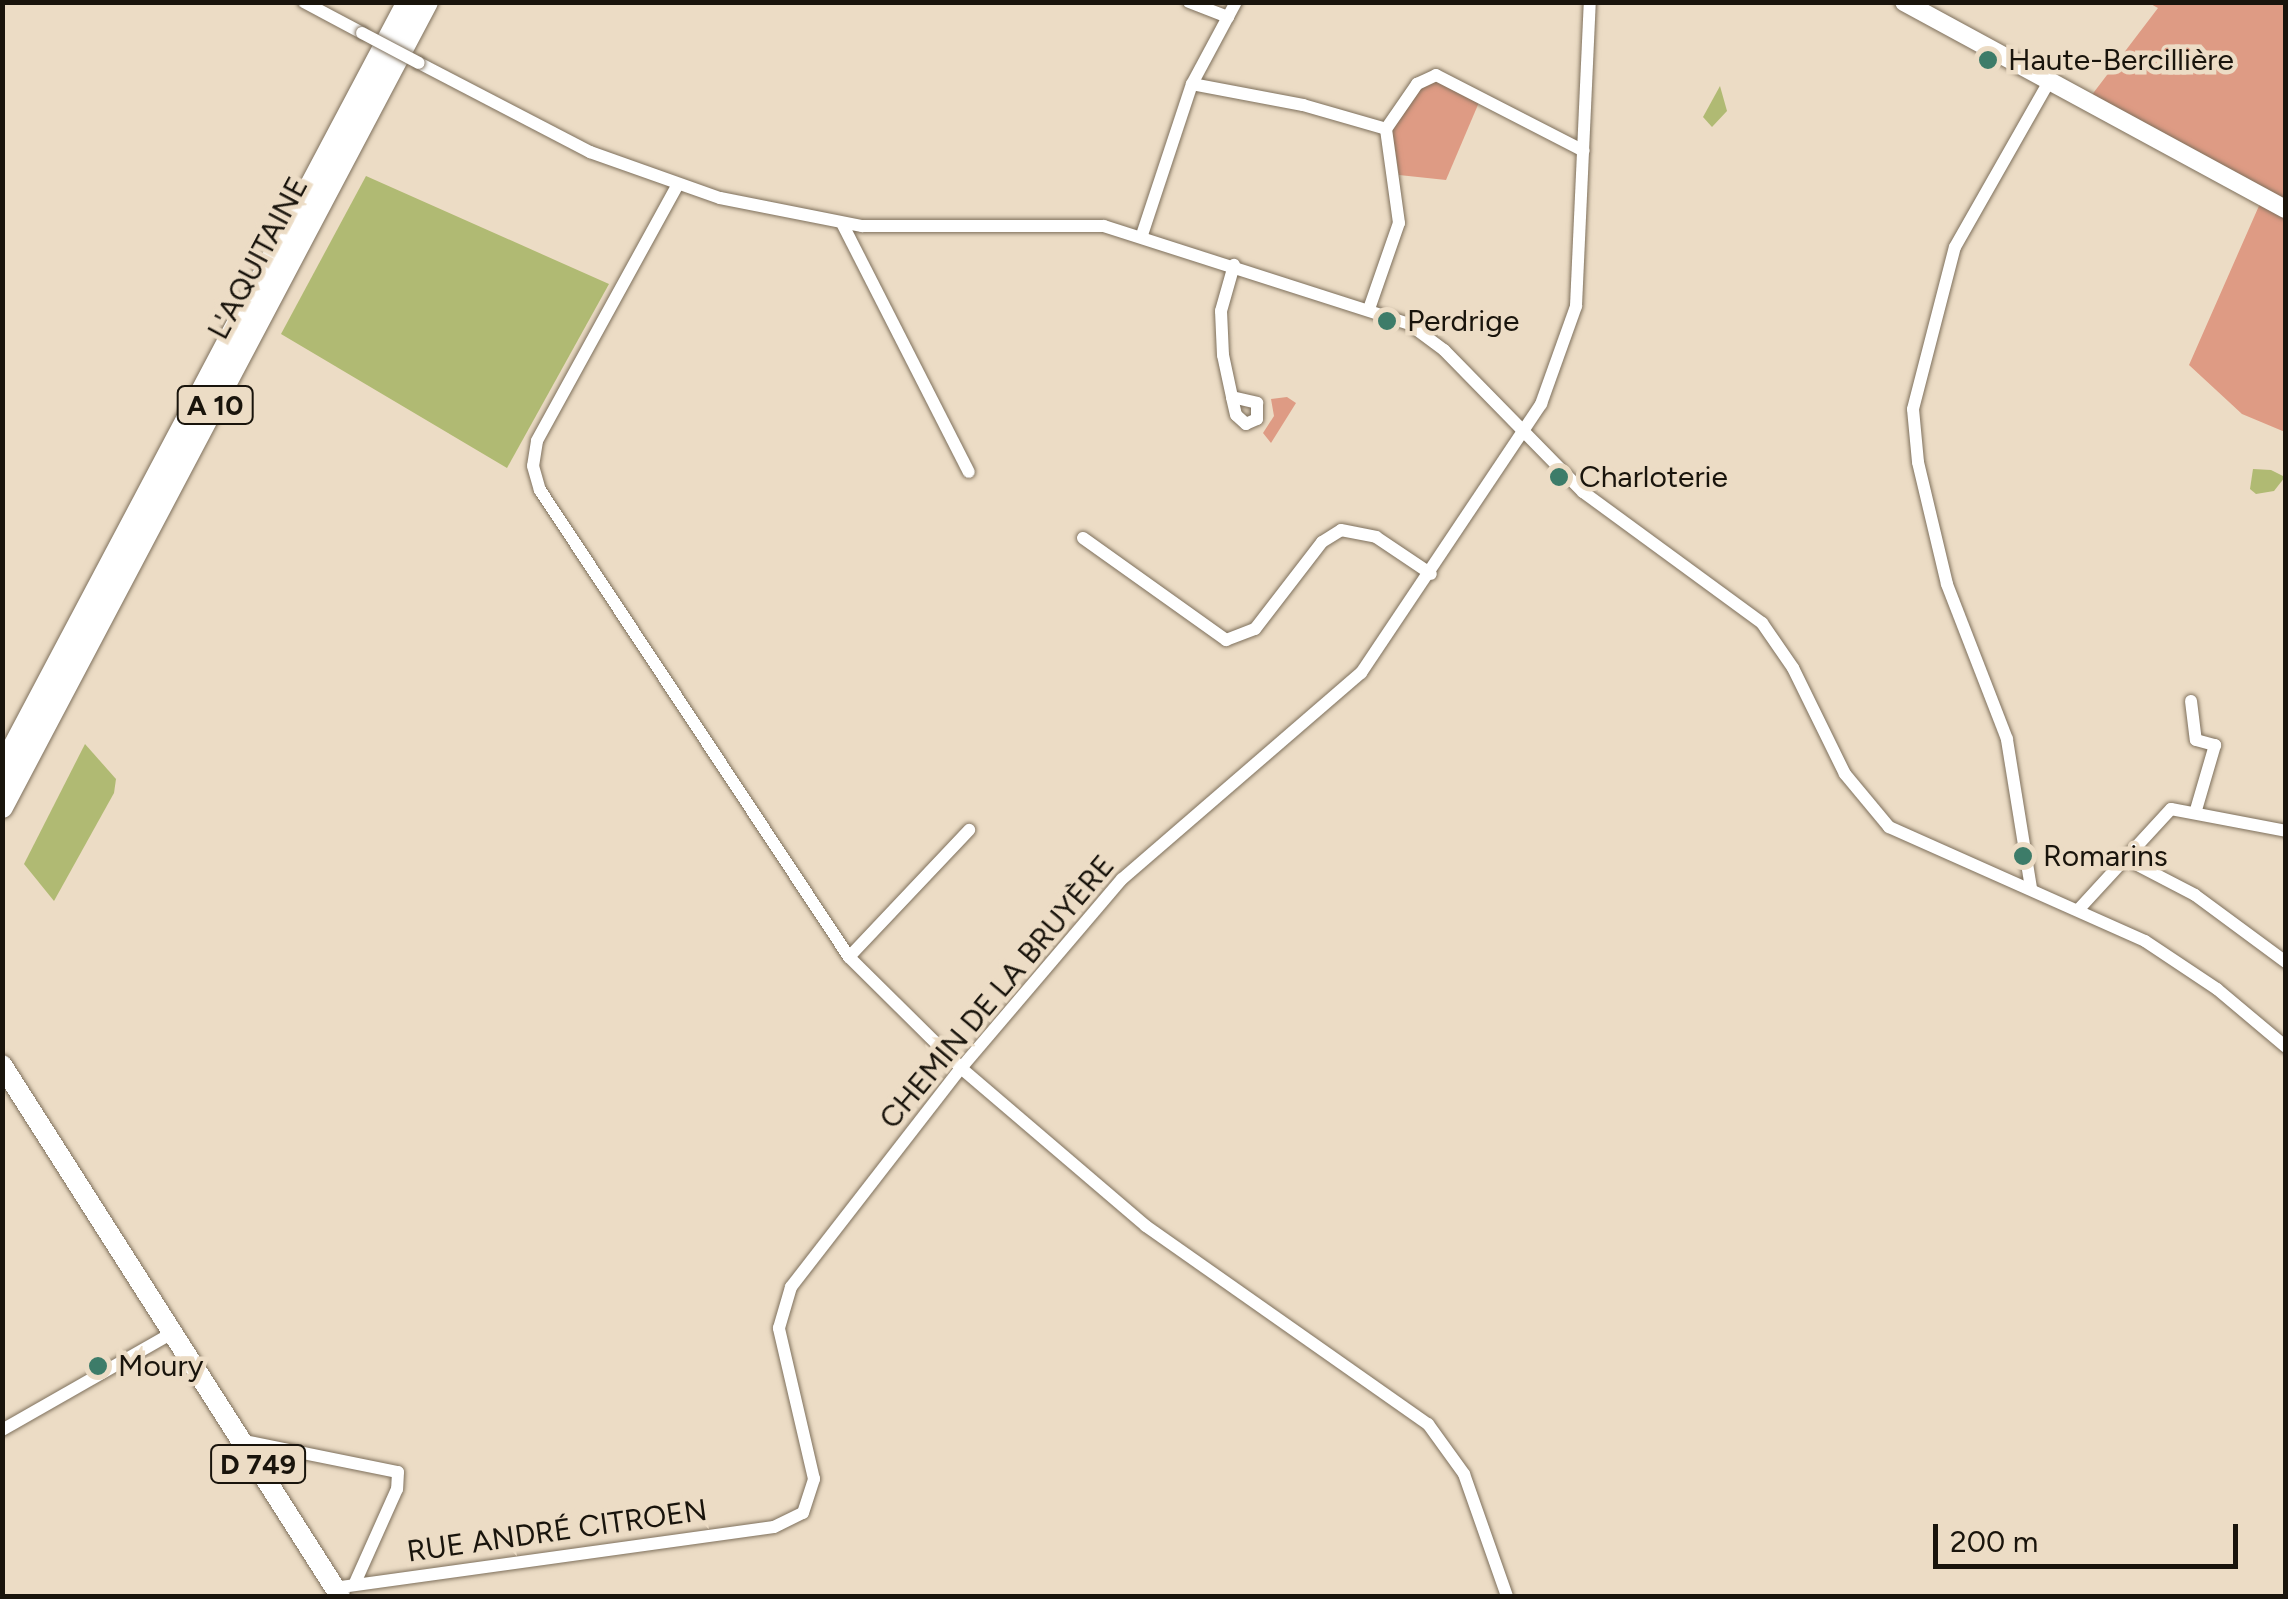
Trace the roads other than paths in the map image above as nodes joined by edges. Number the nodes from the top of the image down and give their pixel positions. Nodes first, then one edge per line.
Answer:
1 (304, 2) edge
2 (408, 2) edge
3 (427, 2) edge
4 (1190, 2) edge
5 (1236, 2) edge
6 (1590, 2) edge
7 (1904, 2) edge
8 (1228, 17) junction
9 (2048, 83) junction
10 (1192, 84) junction
11 (1386, 129) junction
12 (1584, 152) junction
13 (677, 186) junction
14 (2286, 208) edge
15 (843, 225) junction
16 (1142, 235) junction
17 (1234, 265) junction
18 (1369, 309) junction
19 (1232, 397) dead end
20 (1523, 434) junction
21 (969, 472) dead end
22 (1083, 538) dead end
23 (1431, 574) junction
24 (2190, 701) dead end
25 (2, 769) edge
26 (2, 807) edge
27 (2196, 810) junction
28 (969, 830) dead end
29 (2286, 831) edge
30 (2124, 858) junction
31 (2032, 888) junction
32 (2079, 909) junction
33 (848, 956) junction
34 (2286, 962) edge
35 (2286, 1047) edge
36 (2, 1065) edge
37 (961, 1068) junction
38 (174, 1332) junction
39 (2, 1430) edge
40 (244, 1441) junction
41 (786, 1524) joint
42 (343, 1589) edge
43 (1506, 1596) edge

1 - 13 street, bridge
2 - 25 highway, L'AQUITAINE / A 10
3 - 26 highway, L'AQUITAINE / A 10
4 - 8 street
5 - 8 street
6 - 12 street, CHEMIN DE LA BRUYÈRE
7 - 9 main road
8 - 10 street
9 - 14 main road
9 - 31 street
10 - 11 street
10 - 16 street
11 - 12 street
11 - 18 street
12 - 20 street, CHEMIN DE LA BRUYÈRE
13 - 15 street
13 - 33 street
15 - 16 street
15 - 21 street
16 - 17 street
17 - 18 street
17 - 19 street
18 - 20 street
20 - 23 street, CHEMIN DE LA BRUYÈRE
20 - 31 street
22 - 23 street
23 - 37 street, CHEMIN DE LA BRUYÈRE
24 - 27 street
27 - 29 street
27 - 30 street
28 - 33 street
30 - 32 street
30 - 34 street
31 - 32 street
32 - 35 street
33 - 37 street
36 - 38 main road, D 749
37 - 41 street, CHEMIN DE LA BRUYÈRE
37 - 43 street
38 - 39 street
38 - 40 main road, D 749
40 - 42 main road, D 749
40 - 42 street
41 - 42 street, RUE ANDRÉ CITROEN

